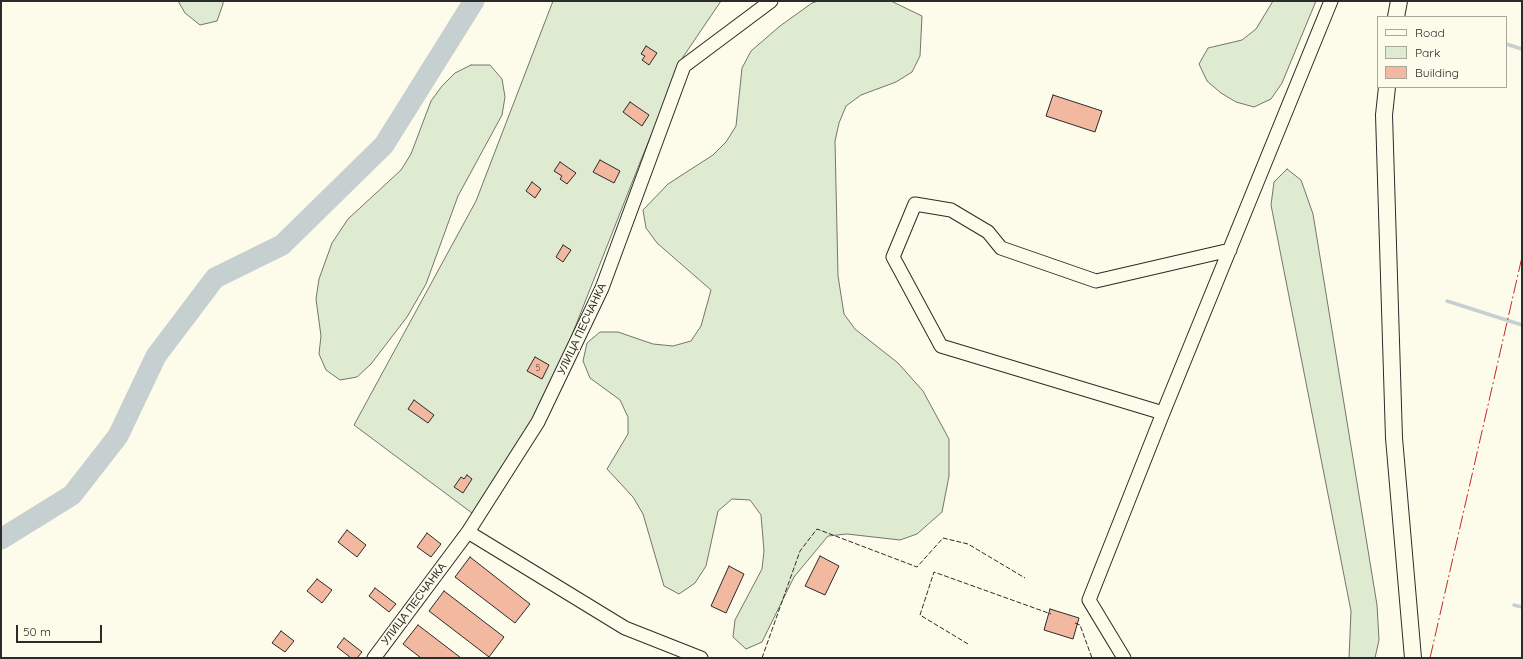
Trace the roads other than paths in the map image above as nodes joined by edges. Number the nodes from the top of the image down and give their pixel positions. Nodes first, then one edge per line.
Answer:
1 (771, 1) edge
2 (1331, 1) edge
3 (1399, 1) edge
4 (1396, 16) edge
5 (1387, 88) edge
6 (1230, 250) junction
7 (1163, 414) junction
8 (468, 532) junction
9 (374, 658) edge
10 (701, 658) edge
11 (1124, 658) edge
12 (1413, 658) edge

1 - 8 street, УЛИЦА ПЕСЧАНКА
2 - 6 street
3 - 4 main road
5 - 12 main road
6 - 7 street
6 - 7 street
7 - 11 street
8 - 9 street, УЛИЦА ПЕСЧАНКА
8 - 10 street

